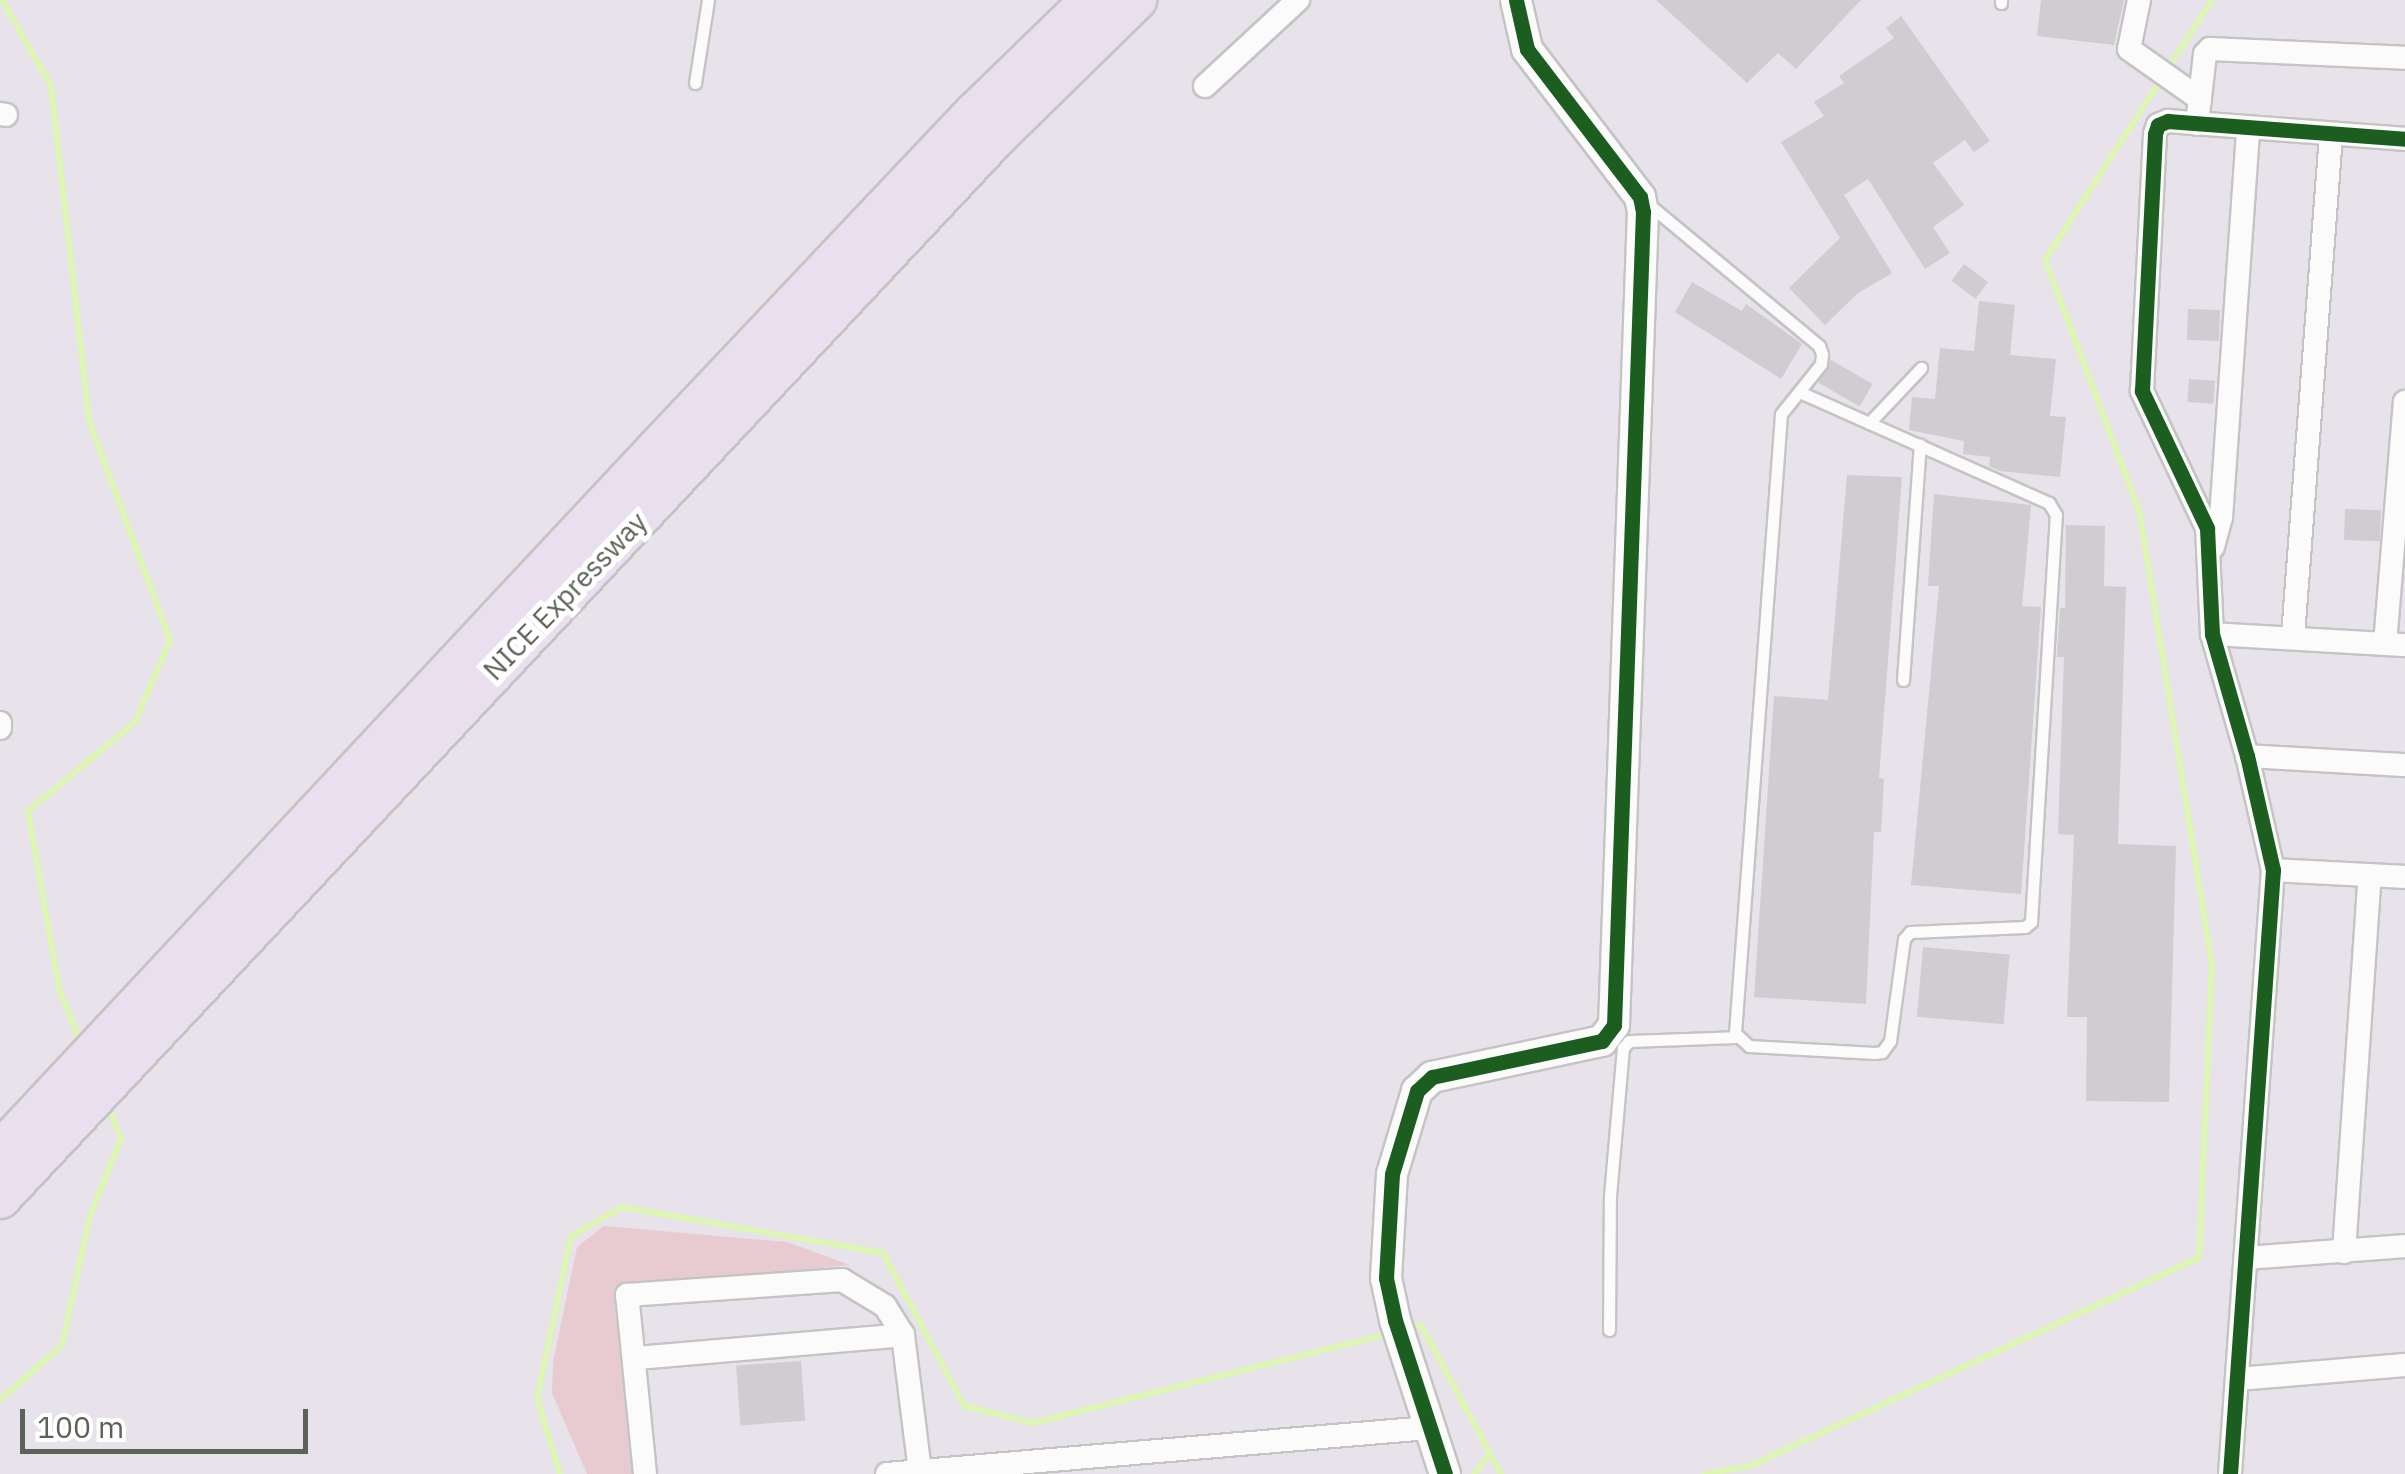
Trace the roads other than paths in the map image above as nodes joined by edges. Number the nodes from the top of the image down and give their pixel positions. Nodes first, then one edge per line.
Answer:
1 (708, 0) edge
2 (1091, 0) edge
3 (1136, 0) edge
4 (1298, 0) edge
5 (1516, 0) edge
6 (2140, 0) edge
7 (2405, 58) edge
8 (695, 83) dead end
9 (1205, 86) dead end
10 (2200, 100) junction
11 (2196, 124) junction
12 (2248, 129) junction
13 (2330, 135) junction
14 (2405, 139) edge
15 (1640, 197) junction
16 (1921, 368) dead end
17 (1800, 392) junction
18 (2405, 402) edge
19 (1870, 423) junction
20 (1920, 445) junction
21 (2209, 560) junction
22 (2212, 634) junction
23 (2293, 636) junction
24 (2395, 644) edge
25 (1903, 680) dead end
26 (2248, 756) junction
27 (2405, 765) edge
28 (2273, 870) junction
29 (2370, 874) junction
30 (2405, 877) edge
31 (1736, 1036) junction
32 (121, 1046) junction
33 (78, 1092) junction
34 (0, 1152) edge
35 (0, 1198) edge
36 (2405, 1246) edge
37 (2344, 1252) junction
38 (2248, 1258) junction
39 (1609, 1330) dead end
40 (903, 1335) junction
41 (636, 1358) junction
42 (2405, 1365) edge
43 (2237, 1379) junction
44 (1428, 1428) junction
45 (920, 1471) junction
46 (645, 1474) edge
47 (888, 1474) edge
48 (1445, 1474) edge
49 (2230, 1474) edge

1 - 8 lane
2 - 32 highway, NICE Expressway
3 - 32 highway, NICE Expressway
4 - 9 street
5 - 15 street
6 - 10 street
7 - 10 street
10 - 11 street
11 - 12 street
11 - 21 street
12 - 13 street
12 - 21 street
13 - 14 street
13 - 23 street
15 - 17 lane
15 - 44 street
16 - 19 lane
17 - 19 lane
17 - 31 lane
18 - 24 street
19 - 20 lane
20 - 25 lane
20 - 31 lane
21 - 22 street
22 - 23 street
22 - 26 street
23 - 24 street
26 - 27 street
26 - 28 street
28 - 29 street
28 - 38 street
29 - 30 street
29 - 37 street
31 - 39 lane
32 - 33 highway, NICE Expressway
33 - 34 highway, NICE Expressway
33 - 35 highway, NICE Expressway
36 - 37 street
37 - 38 street
38 - 43 street
40 - 41 street
40 - 41 street
40 - 45 street
41 - 46 street
42 - 43 street
43 - 49 street
44 - 45 street
44 - 48 street
45 - 47 street

